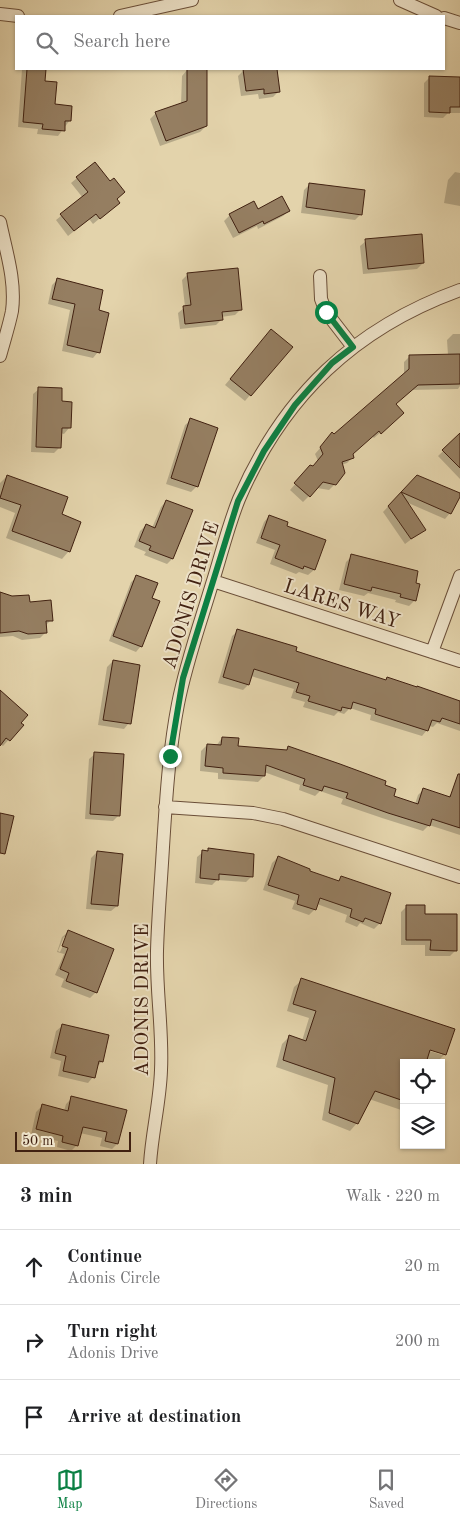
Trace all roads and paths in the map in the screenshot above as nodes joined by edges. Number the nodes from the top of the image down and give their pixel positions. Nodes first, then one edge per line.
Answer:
1 (192, 0) edge
2 (400, 0) edge
3 (0, 14) edge
4 (124, 15) edge
5 (434, 15) edge
6 (15, 16) edge
7 (445, 18) edge
8 (460, 23) edge
9 (0, 222) edge
10 (320, 276) dead end
11 (460, 290) edge
12 (353, 347) junction
13 (0, 356) edge
14 (460, 576) edge
15 (213, 580) junction
16 (432, 652) junction
17 (460, 661) edge
18 (165, 807) junction
19 (460, 877) edge
20 (150, 1164) edge

1 - 4 street
2 - 5 street
3 - 6 street
7 - 8 street
9 - 13 street
10 - 12 street
11 - 12 street, ADONIS DRIVE
12 - 15 street, ADONIS DRIVE
14 - 16 street
15 - 16 street, LARES WAY
15 - 18 street, ADONIS DRIVE
16 - 17 street, LARES WAY
18 - 19 street
18 - 20 street, ADONIS DRIVE

